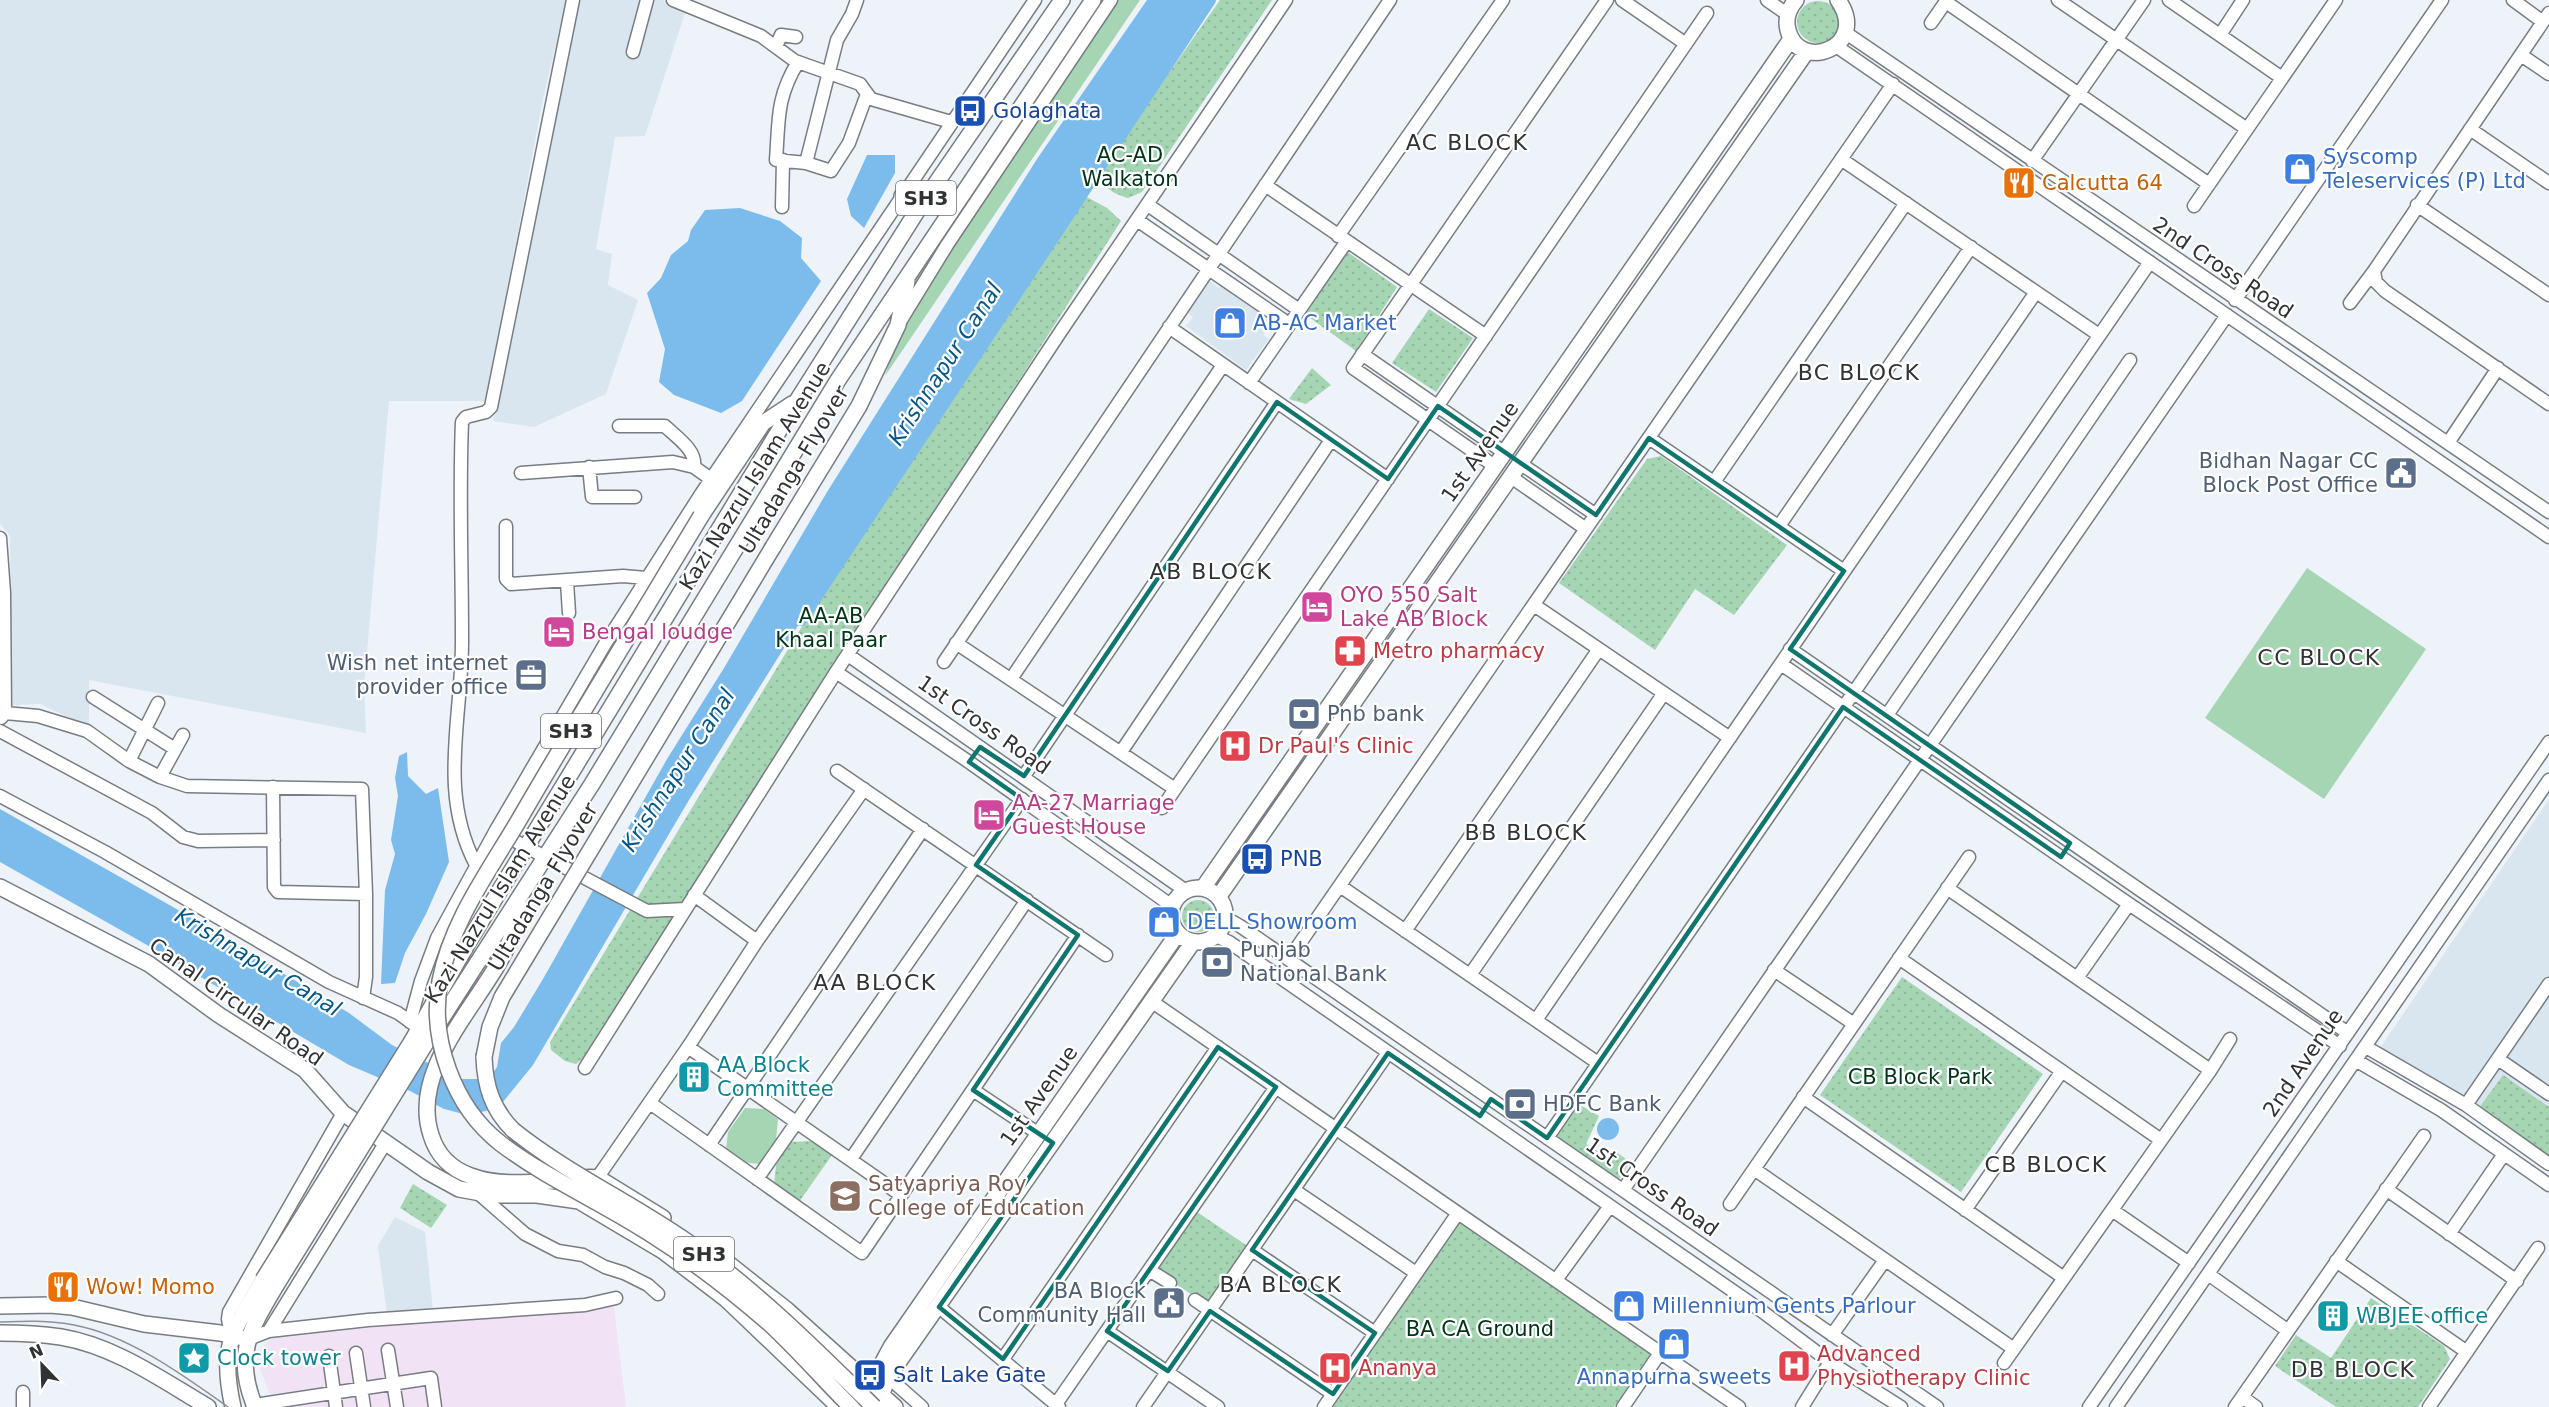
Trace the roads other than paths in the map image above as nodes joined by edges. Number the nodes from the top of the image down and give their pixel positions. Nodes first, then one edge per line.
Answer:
1 (573, 0) edge
2 (647, 0) edge
3 (673, 0) edge
4 (857, 0) edge
5 (1035, 0) edge
6 (1062, 0) edge
7 (1093, 0) edge
8 (1111, 0) edge
9 (1286, 0) edge
10 (1390, 0) edge
11 (1503, 0) edge
12 (1607, 0) edge
13 (1622, 0) edge
14 (1767, 0) edge
15 (1796, 0) edge
16 (1838, 0) edge
17 (2058, 0) edge
18 (2144, 0) edge
19 (2169, 0) edge
20 (2243, 0) edge
21 (2336, 0) edge
22 (2442, 0) edge
23 (2513, 0) edge
24 (1947, 1) edge
25 (1707, 13) dead end
26 (1788, 14) junction
27 (2546, 18) edge
28 (1931, 23) dead end
29 (1846, 33) junction
30 (2220, 35) junction
31 (796, 37) dead end
32 (1791, 39) junction
33 (2116, 40) junction
34 (1686, 44) junction
35 (1836, 46) junction
36 (776, 47) junction
37 (1807, 51) junction
38 (633, 52) dead end
39 (2521, 55) junction
40 (798, 62) junction
41 (829, 74) junction
42 (2549, 74) edge
43 (2283, 78) junction
44 (1893, 84) junction
45 (1930, 91) junction
46 (867, 94) junction
47 (2079, 94) junction
48 (1922, 105) junction
49 (951, 122) junction
50 (2247, 129) junction
51 (2470, 129) junction
52 (1841, 159) junction
53 (783, 160) junction
54 (2032, 161) junction
55 (806, 163) junction
56 (1706, 163) junction
57 (1722, 173) junction
58 (2549, 183) edge
59 (2209, 184) junction
60 (1265, 185) junction
61 (902, 196) junction
62 (1906, 203) junction
63 (1148, 204) junction
64 (2418, 205) junction
65 (2194, 206) dead end
66 (782, 207) dead end
67 (920, 208) junction
68 (1137, 220) junction
69 (1343, 238) junction
70 (1971, 247) junction
71 (1218, 254) junction
72 (2150, 262) junction
73 (1209, 268) junction
74 (2374, 271) junction
75 (908, 274) junction
76 (2197, 274) junction
77 (1410, 285) junction
78 (2187, 288) junction
79 (2036, 292) junction
80 (2549, 295) edge
81 (2235, 300) junction
82 (2350, 303) dead end
83 (1299, 310) junction
84 (2227, 315) junction
85 (1289, 324) junction
86 (898, 325) junction
87 (1169, 327) junction
88 (2099, 335) junction
89 (1486, 336) junction
90 (1362, 354) junction
91 (2130, 360) dead end
92 (1223, 364) junction
93 (2498, 368) junction
94 (1249, 383) junction
95 (797, 401) junction
96 (1277, 402) junction
97 (2549, 404) edge
98 (1438, 406) junction
99 (2403, 412) junction
100 (1428, 420) junction
101 (619, 426) dead end
102 (2392, 429) junction
103 (1649, 438) junction
104 (1331, 440) junction
105 (2448, 443) junction
106 (1505, 453) junction
107 (1521, 464) junction
108 (589, 467) junction
109 (694, 467) junction
110 (1496, 467) junction
111 (521, 473) dead end
112 (1511, 477) junction
113 (711, 479) junction
114 (1388, 480) junction
115 (1714, 482) junction
116 (635, 497) dead end
117 (2549, 512) edge
118 (1596, 515) junction
119 (506, 526) dead end
120 (1454, 526) junction
121 (1779, 526) junction
122 (1586, 529) junction
123 (1469, 537) junction
124 (2549, 537) edge
125 (0, 538) edge
126 (1844, 571) junction
127 (646, 578) junction
128 (567, 582) junction
129 (1534, 605) junction
130 (569, 613) dead end
131 (2, 632) edge
132 (956, 643) junction
133 (1599, 649) junction
134 (1791, 650) junction
135 (848, 655) junction
136 (944, 662) dead end
137 (1781, 663) junction
138 (836, 672) junction
139 (1011, 679) junction
140 (2, 682) edge
141 (1664, 693) junction
142 (1853, 693) junction
143 (93, 697) dead end
144 (158, 703) dead end
145 (1843, 707) junction
146 (2, 716) edge
147 (1065, 716) junction
148 (1887, 716) junction
149 (145, 729) junction
150 (0, 731) edge
151 (183, 735) dead end
152 (1309, 735) junction
153 (1730, 738) junction
154 (2549, 742) edge
155 (1324, 745) junction
156 (1929, 745) junction
157 (980, 747) junction
158 (175, 749) junction
159 (1121, 752) junction
160 (1919, 759) junction
161 (129, 761) junction
162 (969, 762) junction
163 (837, 771) dead end
164 (160, 777) junction
165 (1024, 777) junction
166 (2549, 780) edge
167 (273, 787) junction
168 (864, 789) junction
169 (1175, 789) junction
170 (0, 796) edge
171 (1022, 799) junction
172 (1162, 808) dead end
173 (496, 830) junction
174 (923, 830) junction
175 (274, 840) junction
176 (2070, 843) junction
177 (526, 846) junction
178 (546, 857) junction
179 (1969, 857) dead end
180 (2061, 857) junction
181 (976, 865) junction
182 (476, 866) junction
183 (1340, 886) junction
184 (0, 887) edge
185 (1203, 888) junction
186 (1947, 888) junction
187 (1186, 891) junction
188 (524, 892) junction
189 (366, 894) junction
190 (694, 895) junction
191 (1219, 896) junction
192 (1027, 900) junction
193 (2129, 904) junction
194 (1172, 906) junction
195 (685, 909) junction
196 (1226, 918) junction
197 (1405, 931) junction
198 (1178, 933) junction
199 (1078, 935) junction
200 (1216, 936) junction
201 (757, 941) junction
202 (1192, 942) junction
203 (1106, 955) dead end
204 (1899, 958) junction
205 (1289, 959) junction
206 (1774, 970) junction
207 (1470, 975) junction
208 (2077, 978) junction
209 (2549, 984) edge
210 (2379, 988) junction
211 (363, 998) junction
212 (2545, 998) edge
213 (1152, 1001) junction
214 (2396, 1001) junction
215 (1536, 1020) junction
216 (1854, 1024) junction
217 (2348, 1033) junction
218 (417, 1034) junction
219 (2229, 1040) dead end
220 (2340, 1046) junction
221 (688, 1047) junction
222 (1218, 1047) junction
223 (2366, 1047) junction
224 (1094, 1053) junction
225 (1388, 1053) junction
226 (2498, 1059) junction
227 (2357, 1061) junction
228 (1108, 1063) junction
229 (1598, 1063) junction
230 (585, 1068) dead end
231 (2210, 1070) junction
232 (2062, 1071) junction
233 (1275, 1087) junction
234 (747, 1088) junction
235 (973, 1090) junction
236 (2549, 1094) edge
237 (1803, 1097) junction
238 (1491, 1099) junction
239 (650, 1103) junction
240 (2466, 1105) junction
241 (343, 1113) junction
242 (1480, 1116) junction
243 (2483, 1118) junction
244 (796, 1122) junction
245 (1336, 1128) junction
246 (2474, 1132) junction
247 (1039, 1134) junction
248 (2424, 1136) dead end
249 (1547, 1138) junction
250 (2161, 1140) junction
251 (386, 1142) junction
252 (709, 1145) junction
253 (2505, 1154) junction
254 (850, 1159) junction
255 (2549, 1164) edge
256 (1754, 1169) junction
257 (598, 1178) junction
258 (757, 1179) junction
259 (2549, 1185) edge
260 (2386, 1189) junction
261 (1294, 1190) junction
262 (1623, 1190) junction
263 (478, 1192) junction
264 (902, 1195) junction
265 (579, 1201) junction
266 (1730, 1204) dead end
267 (1610, 1206) junction
268 (1965, 1209) junction
269 (2112, 1210) junction
270 (1458, 1213) junction
271 (2449, 1234) junction
272 (2538, 1248) dead end
273 (1252, 1250) junction
274 (1885, 1260) junction
275 (2336, 1262) junction
276 (2189, 1263) junction
277 (1149, 1270) junction
278 (1416, 1273) junction
279 (2208, 1274) junction
280 (2064, 1278) junction
281 (1556, 1280) junction
282 (2517, 1281) junction
283 (1170, 1282) dead end
284 (269, 1284) junction
285 (658, 1294) dead end
286 (616, 1298) dead end
287 (1195, 1300) dead end
288 (0, 1306) edge
289 (939, 1307) junction
290 (1210, 1311) junction
291 (2287, 1330) junction
292 (269, 1331) junction
293 (1107, 1331) junction
294 (0, 1333) edge
295 (1375, 1333) junction
296 (231, 1335) junction
297 (1832, 1335) junction
298 (248, 1339) junction
299 (2014, 1349) junction
300 (388, 1350) dead end
301 (2467, 1352) junction
302 (356, 1353) dead end
303 (1660, 1353) junction
304 (329, 1356) dead end
305 (1003, 1359) junction
306 (1830, 1362) junction
307 (2004, 1363) dead end
308 (1168, 1371) junction
309 (888, 1377) junction
310 (393, 1383) junction
311 (1908, 1387) junction
312 (361, 1388) junction
313 (23, 1392) dead end
314 (334, 1392) junction
315 (1333, 1394) junction
316 (876, 1398) edge
317 (2238, 1402) edge
318 (253, 1406) edge
319 (1058, 1406) edge
320 (1899, 1406) edge
321 (23, 1407) edge
322 (208, 1407) edge
323 (233, 1407) edge
324 (336, 1407) edge
325 (364, 1407) edge
326 (397, 1407) edge
327 (435, 1407) edge
328 (838, 1407) edge
329 (852, 1407) edge
330 (862, 1407) edge
331 (895, 1407) edge
332 (922, 1407) edge
333 (1143, 1407) edge
334 (1218, 1407) edge
335 (1324, 1407) edge
336 (1623, 1407) edge
337 (1739, 1407) edge
338 (1802, 1407) edge
339 (1936, 1407) edge
340 (2090, 1407) edge
341 (2116, 1407) edge
342 (2256, 1407) edge
343 (2429, 1407) edge

1 - 182 street
2 - 38 street
3 - 36 street
4 - 41 street
5 - 49 street, Kazi Nazrul Islam Avenue
6 - 67 main road, Kazi Nazrul Islam Avenue / SH3
7 - 75 main road, Kazi Nazrul Islam Avenue / SH3
8 - 86 street
9 - 63 street
10 - 60 street
11 - 69 street
12 - 77 street
13 - 34 street
14 - 26 street
15 - 26 main road
16 - 29 main road
17 - 33 street
18 - 33 street
19 - 30 street
20 - 30 street
21 - 43 street
22 - 81 street
23 - 27 street
24 - 28 street
24 - 47 street
25 - 34 street
26 - 32 main road
27 - 39 street
29 - 35 main road
29 - 45 street, 2nd Cross Road
30 - 43 street
31 - 36 street
32 - 37 main road
32 - 56 main road, 1st Avenue
33 - 47 street
33 - 50 street
34 - 89 street
35 - 37 main road
35 - 44 street, 2nd Cross Road
36 - 40 street
37 - 57 main road, 1st Avenue
39 - 42 street
39 - 51 street
40 - 41 street
40 - 53 street
41 - 46 street
41 - 55 street
43 - 50 street
44 - 48 street, 2nd Cross Road
44 - 52 street
45 - 48 street
45 - 54 street, 2nd Cross Road
46 - 49 street
46 - 55 street
47 - 54 street
47 - 59 street
48 - 72 street, 2nd Cross Road
49 - 61 street, Kazi Nazrul Islam Avenue
50 - 59 street
51 - 58 street
51 - 64 street
52 - 62 street
52 - 103 street
53 - 55 street
53 - 66 street
54 - 76 street, 2nd Cross Road
56 - 57 main road
56 - 106 main road, 1st Avenue
57 - 107 main road, 1st Avenue
59 - 65 street
60 - 69 street
60 - 71 street
61 - 67 main road
61 - 113 street, Kazi Nazrul Islam Avenue
62 - 70 street
62 - 115 street
63 - 68 street
63 - 71 street
64 - 74 street
64 - 80 street
67 - 95 main road, Kazi Nazrul Islam Avenue / SH3
68 - 73 street
68 - 135 street
69 - 77 street
69 - 83 street
70 - 79 street
70 - 121 street
71 - 73 street
71 - 83 street
72 - 78 street, 2nd Cross Road
72 - 88 street
73 - 85 street
73 - 87 street
74 - 82 street
74 - 93 street
75 - 86 main road, Ultadanga Flyover / SH3
75 - 178 main road, Kazi Nazrul Islam Avenue
76 - 78 street
76 - 81 street, 2nd Cross Road
77 - 89 street
77 - 90 street
78 - 84 street, 2nd Cross Road
79 - 88 street
79 - 126 street
81 - 99 street, 2nd Cross Road
83 - 85 street
84 - 102 street, 2nd Cross Road
84 - 156 street
85 - 94 street
86 - 316 main road, Ultadanga Flyover / SH3, bridge
87 - 92 street
87 - 132 street
88 - 142 street
89 - 98 street
90 - 98 street
90 - 100 street
91 - 148 street
92 - 94 street
92 - 139 street
93 - 97 street
93 - 105 street
94 - 96 street
95 - 177 main road, Kazi Nazrul Islam Avenue
95 - 329 main road, Ultadanga Flyover / SH3, bridge
96 - 104 street
96 - 147 street
98 - 100 street
98 - 106 street
99 - 102 street
99 - 105 street, 2nd Cross Road
100 - 110 street
100 - 114 street
101 - 109 street
102 - 124 street, 2nd Cross Road
103 - 115 street
103 - 118 street
104 - 114 street
104 - 159 street
105 - 117 street, 2nd Cross Road
106 - 110 main road, 1st Avenue
107 - 112 main road, 1st Avenue
107 - 118 street
108 - 109 street
108 - 111 street
108 - 116 street
109 - 113 street
110 - 120 main road, 1st Avenue
112 - 122 street
112 - 123 main road, 1st Avenue
113 - 127 street, Kazi Nazrul Islam Avenue
114 - 169 street
115 - 121 street
118 - 122 street
119 - 128 street
120 - 123 main road
120 - 152 main road, 1st Avenue
121 - 126 street
122 - 129 street
123 - 155 main road, 1st Avenue
125 - 131 street
126 - 134 street
127 - 128 street
127 - 173 street, Kazi Nazrul Islam Avenue
128 - 130 street
129 - 133 street
129 - 183 street
131 - 140 street
132 - 136 street
132 - 139 street
133 - 141 street
133 - 197 street
134 - 137 street
134 - 142 street
135 - 138 street
135 - 157 street, 1st Cross Road
137 - 145 street
137 - 153 street
138 - 162 street
138 - 190 street
139 - 147 street
140 - 146 street
141 - 153 street
141 - 207 street
142 - 145 street
142 - 148 street
143 - 149 street
144 - 149 street
145 - 160 street
145 - 229 street
146 - 161 street
147 - 159 street
147 - 165 street
148 - 156 street
149 - 158 street
149 - 161 street
150 - 175 street
151 - 158 street
152 - 155 main road
152 - 185 main road, 1st Avenue
153 - 215 street
154 - 210 street, 2nd Avenue
155 - 191 main road, 1st Avenue
156 - 160 street
156 - 176 street
157 - 162 street
157 - 165 street, 1st Cross Road
158 - 164 street
159 - 169 street
160 - 180 street
160 - 206 street
161 - 164 street
162 - 171 street
163 - 168 street
164 - 167 street
165 - 187 street, 1st Cross Road
166 - 214 street, 2nd Avenue
167 - 175 street
167 - 189 street
168 - 174 street
168 - 201 street
169 - 172 street
170 - 211 street
171 - 181 street
171 - 194 street
173 - 177 street
173 - 182 street, Kazi Nazrul Islam Avenue
174 - 181 street
174 - 234 street
175 - 189 street
176 - 180 street
176 - 217 street
177 - 178 street
177 - 218 main road, Kazi Nazrul Islam Avenue
178 - 188 main road, Kazi Nazrul Islam Avenue
178 - 195 street
179 - 186 street
180 - 193 street
181 - 192 street
181 - 244 street
182 - 218 street, Kazi Nazrul Islam Avenue
183 - 197 street
183 - 205 street
184 - 241 main road, Canal Circular Road
185 - 187 main road
185 - 191 main road
186 - 204 street
186 - 208 street
187 - 194 main road
188 - 218 main road, Kazi Nazrul Islam Avenue
188 - 257 main road
189 - 211 street
190 - 195 street
190 - 201 street
191 - 196 main road
192 - 199 street
192 - 254 street
193 - 208 street
193 - 220 street
194 - 198 main road
195 - 230 street
196 - 200 main road
196 - 205 street, 1st Cross Road
197 - 207 street
198 - 202 main road
198 - 224 main road, 1st Avenue
199 - 203 street
199 - 235 street
200 - 202 main road
200 - 225 street, 1st Cross Road
201 - 221 street
202 - 213 main road
204 - 216 street
204 - 232 street
205 - 238 street, 1st Cross Road
206 - 216 street
206 - 262 street
207 - 215 street
208 - 231 street
209 - 212 street
210 - 214 street
210 - 217 street, 2nd Avenue
211 - 218 street
212 - 226 street
213 - 222 street
213 - 228 main road
214 - 223 street, 2nd Avenue
215 - 229 street
216 - 237 street
217 - 220 street, 2nd Avenue
218 - 284 main road, Kazi Nazrul Islam Avenue, bridge
219 - 231 street
220 - 276 street, 2nd Avenue
221 - 234 street
221 - 239 street
222 - 233 street
222 - 305 street
223 - 227 street, 2nd Avenue
223 - 240 street
224 - 228 main road
224 - 247 main road, 1st Avenue
225 - 242 street, 1st Cross Road
225 - 245 street
226 - 236 street
226 - 240 street
227 - 246 street
227 - 279 street, 2nd Avenue
228 - 289 main road
229 - 249 street
231 - 250 street
232 - 250 street
232 - 268 street
233 - 245 street
233 - 277 street
234 - 244 street
234 - 252 street
235 - 247 street
235 - 264 street
237 - 256 street
237 - 268 street
238 - 242 street
238 - 249 street, 1st Cross Road
239 - 252 street
239 - 257 street
240 - 243 street
241 - 251 main road, Canal Circular Road
241 - 296 street
242 - 267 street, 1st Cross Road
243 - 246 street
243 - 255 street
244 - 254 street
244 - 258 street
245 - 261 street
245 - 270 street
246 - 253 street
247 - 316 main road, 1st Avenue
248 - 260 street
249 - 262 street, 1st Cross Road
250 - 269 street
251 - 263 main road, Canal Circular Road
251 - 292 street
252 - 258 street
253 - 259 street
253 - 271 street
254 - 264 street
256 - 266 street
256 - 274 street
257 - 265 street
257 - 316 main road
258 - 264 street
260 - 271 street
260 - 275 street
261 - 273 street
261 - 278 street
262 - 297 street, 1st Cross Road
263 - 265 main road, Canal Circular Road
263 - 285 street
265 - 328 main road
267 - 281 street
267 - 306 street, 1st Cross Road
268 - 280 street
269 - 276 street
269 - 280 street
270 - 278 street
270 - 281 street
271 - 282 street
272 - 282 street
273 - 290 street
273 - 295 street
274 - 297 street
274 - 299 street
275 - 291 street
275 - 301 street
276 - 340 street, 2nd Avenue
277 - 283 street
277 - 293 street
278 - 295 street
279 - 291 street
279 - 341 street, 2nd Avenue
280 - 299 street
281 - 303 street
282 - 301 street
284 - 296 main road
284 - 298 main road
286 - 292 street
287 - 290 street
288 - 296 main road
289 - 305 street
289 - 309 main road
290 - 308 street
290 - 315 street
291 - 317 street
292 - 298 street
293 - 308 street
293 - 319 street
294 - 322 main road
295 - 315 street
296 - 298 main road
296 - 323 main road
297 - 311 street, 1st Cross Road
298 - 318 main road
299 - 307 street
300 - 310 street
301 - 343 street
302 - 312 street
303 - 336 street
303 - 337 street
304 - 314 street
305 - 319 street
306 - 320 street, 1st Cross Road
306 - 338 street
308 - 333 street
308 - 334 street
309 - 316 main road
309 - 332 street
310 - 312 street
310 - 326 street
310 - 327 street
311 - 320 street
311 - 339 street, 1st Cross Road
312 - 314 street
312 - 325 street
313 - 321 street
314 - 318 street
314 - 324 street
315 - 335 street
316 - 330 main road, 1st Avenue
316 - 331 main road
317 - 342 street

